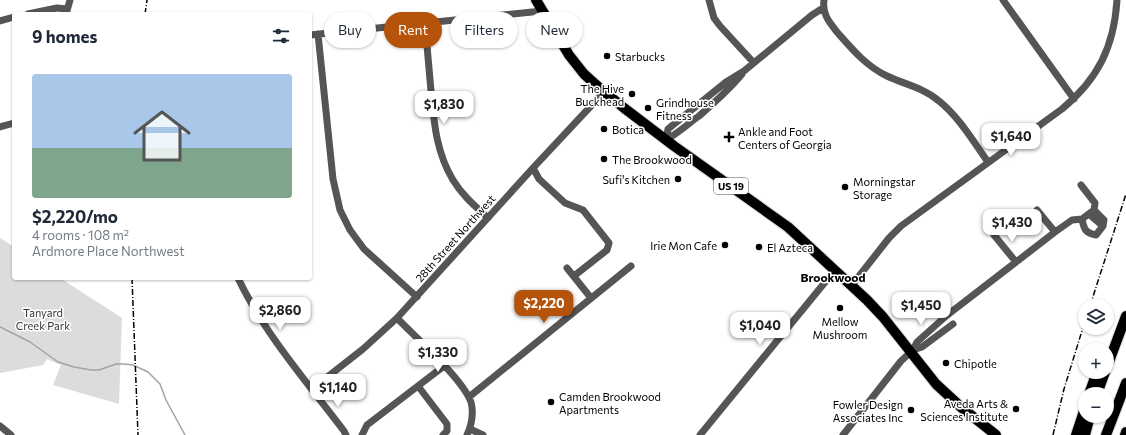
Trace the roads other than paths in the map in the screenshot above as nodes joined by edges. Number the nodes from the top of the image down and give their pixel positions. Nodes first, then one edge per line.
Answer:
1 (70, 0) edge
2 (536, 0) edge
3 (709, 0) edge
4 (824, 0) edge
5 (1003, 0) edge
6 (1117, 0) edge
7 (823, 8) junction
8 (67, 11) edge
9 (38, 12) edge
10 (542, 12) edge
11 (526, 14) edge
12 (12, 18) edge
13 (0, 21) edge
14 (442, 21) edge
15 (384, 27) edge
16 (318, 34) junction
17 (312, 35) edge
18 (427, 48) edge
19 (565, 48) edge
20 (754, 63) junction
21 (604, 92) junction
22 (1074, 99) junction
23 (12, 124) edge
24 (0, 128) edge
25 (666, 140) junction
26 (988, 162) junction
27 (533, 168) junction
28 (1081, 185) dead end
29 (1037, 210) dead end
30 (1092, 212) junction
31 (488, 218) junction
32 (1082, 220) junction
33 (1055, 232) junction
34 (994, 235) dead end
35 (1016, 262) junction
36 (631, 266) dead end
37 (568, 268) dead end
38 (835, 270) junction
39 (574, 276) junction
40 (239, 280) edge
41 (852, 285) junction
42 (417, 298) junction
43 (591, 298) junction
44 (1126, 316) edge
45 (397, 318) junction
46 (953, 324) dead end
47 (1114, 344) edge
48 (912, 351) junction
49 (444, 366) junction
50 (1126, 383) edge
51 (418, 386) junction
52 (312, 389) junction
53 (469, 397) junction
54 (1080, 423) edge
55 (1088, 423) edge
56 (0, 426) edge
57 (468, 432) edge
58 (11, 435) edge
59 (346, 435) edge
60 (362, 435) edge
61 (443, 435) edge
62 (483, 435) edge
63 (700, 435) edge
64 (843, 435) edge
65 (996, 435) edge
66 (1076, 435) edge
67 (1085, 435) edge
68 (1106, 435) edge

1 - 8 street
2 - 10 highway, US 19
3 - 20 street
4 - 7 street
5 - 22 street
6 - 22 street
7 - 20 street
7 - 26 street
8 - 9 street
11 - 14 street
12 - 13 street
15 - 16 street
16 - 17 street
16 - 42 street
18 - 31 street
19 - 21 highway, US 19
20 - 25 street
21 - 25 highway, US 19
21 - 27 street, 28th Street Northwest
22 - 26 street
23 - 24 street
25 - 38 highway, US 19
26 - 41 street
27 - 31 street, 28th Street Northwest
27 - 39 street
28 - 30 street
29 - 33 street
30 - 32 street
30 - 32 street
31 - 42 street, 28th Street Northwest
32 - 33 street
33 - 35 street
34 - 35 street
35 - 48 street
36 - 43 street
37 - 39 street
38 - 41 highway, US 19
38 - 63 street
39 - 43 street
40 - 52 street
41 - 48 highway, US 19
42 - 45 street, 28th Street Northwest
43 - 53 street
44 - 47 highway
45 - 49 street
45 - 52 street, 28th Street Northwest
46 - 48 street
48 - 64 street
48 - 65 highway, US 19
49 - 51 street
49 - 53 street
50 - 68 highway
51 - 60 street
51 - 61 street
52 - 59 street
53 - 57 street
54 - 66 highway
55 - 67 highway
56 - 58 street
57 - 62 street

